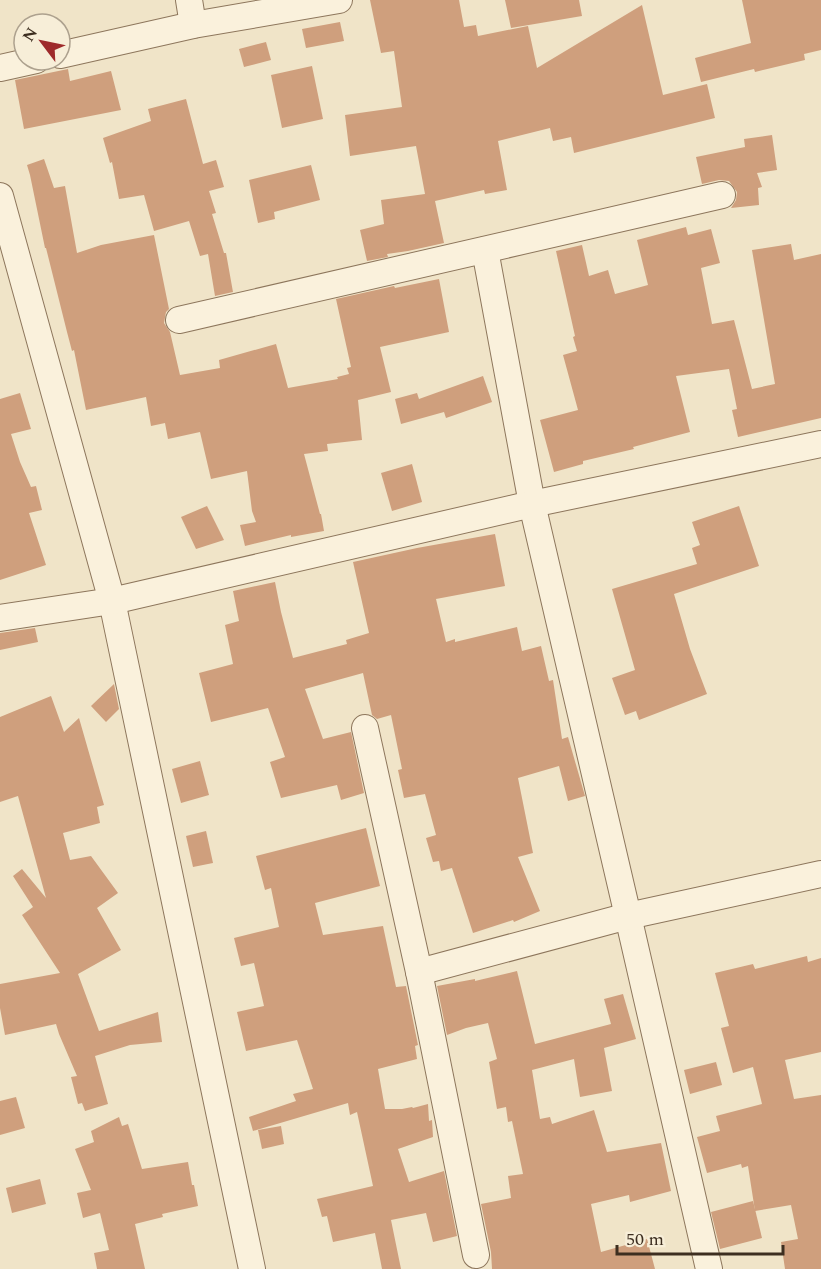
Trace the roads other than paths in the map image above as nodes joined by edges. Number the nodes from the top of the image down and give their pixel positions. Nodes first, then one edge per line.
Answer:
1 (189, 0) edge
2 (339, 0) edge
3 (193, 25) junction
4 (72, 52) edge
5 (723, 195) dead end
6 (0, 196) edge
7 (485, 250) junction
8 (179, 320) dead end
9 (821, 444) edge
10 (532, 504) junction
11 (112, 601) junction
12 (0, 618) edge
13 (365, 728) dead end
14 (821, 874) edge
15 (628, 915) junction
16 (419, 972) junction
17 (476, 1255) dead end
18 (252, 1269) edge
19 (709, 1269) edge

1 - 3 street
2 - 3 street
3 - 4 street
5 - 7 street
6 - 11 street
7 - 8 street
7 - 10 street
9 - 10 street
10 - 11 street
10 - 15 street
11 - 12 street
11 - 18 street
13 - 16 street
14 - 15 street
15 - 16 street
15 - 19 street
16 - 17 street

